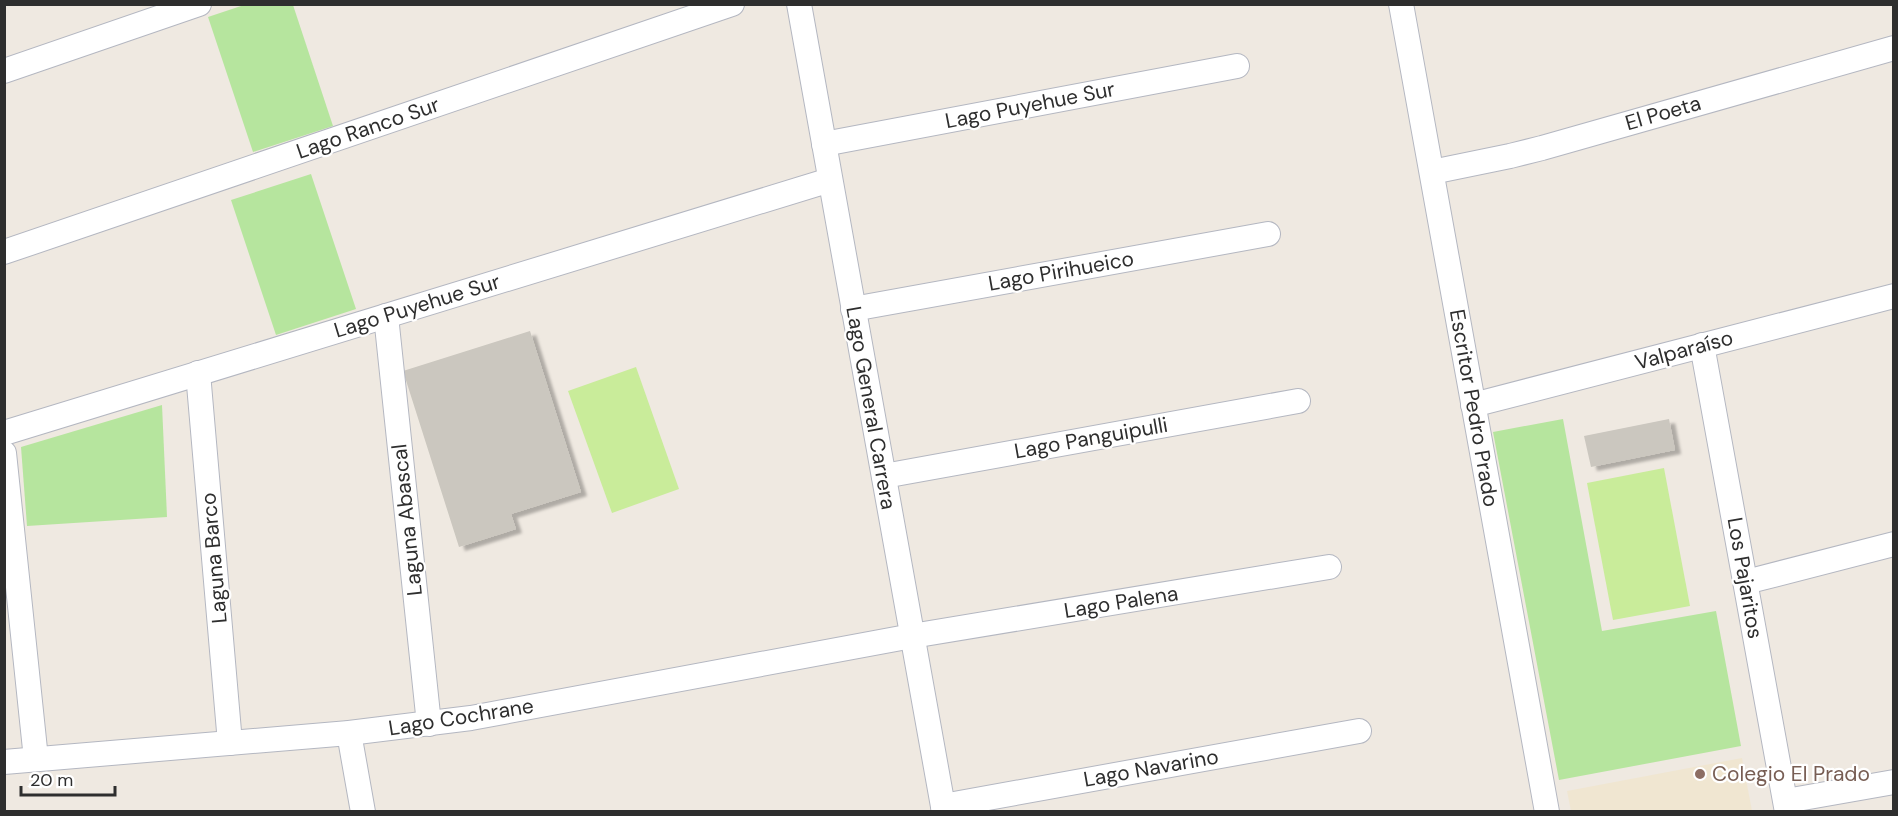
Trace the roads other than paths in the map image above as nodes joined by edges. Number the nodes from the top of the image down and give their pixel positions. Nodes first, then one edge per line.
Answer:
1 (199, 4) edge
2 (732, 4) edge
3 (799, 4) edge
4 (1401, 4) edge
5 (1893, 48) edge
6 (1237, 66) dead end
7 (4, 71) edge
8 (824, 144) junction
9 (1432, 172) junction
10 (830, 180) junction
11 (1268, 234) dead end
12 (4, 252) edge
13 (1893, 296) edge
14 (853, 309) junction
15 (386, 316) junction
16 (1702, 345) junction
17 (198, 373) junction
18 (1298, 400) dead end
19 (1473, 405) junction
20 (4, 433) edge
21 (4, 453) edge
22 (884, 476) junction
23 (1893, 544) edge
24 (1329, 567) dead end
25 (1746, 582) junction
26 (912, 636) junction
27 (429, 724) junction
28 (1359, 730) dead end
29 (349, 733) junction
30 (230, 742) junction
31 (36, 759) junction
32 (4, 762) edge
33 (1893, 782) edge
34 (1786, 806) edge
35 (943, 809) edge
36 (363, 812) edge
37 (1547, 812) edge

1 - 7 street
2 - 12 street, Lago Ranco Sur
3 - 8 street, Lago General Carrera
4 - 9 street, Escritor Pedro Prado
5 - 9 street, El Poeta
6 - 8 street, Lago Puyehue Sur
8 - 10 street, Lago General Carrera
9 - 19 street, Escritor Pedro Prado
10 - 14 street, Lago General Carrera
10 - 15 street, Lago Puyehue Sur
11 - 14 street, Lago Pirihueico
13 - 16 street, Valparaíso
14 - 22 street, Lago General Carrera
15 - 17 street, Lago Puyehue Sur
15 - 27 street, Laguna Abascal
16 - 19 street, Valparaíso
16 - 25 street, Los Pajaritos
17 - 20 street, Lago Puyehue Sur
17 - 30 street, Laguna Barco
18 - 22 street, Lago Panguipulli
19 - 37 street, Escritor Pedro Prado
21 - 31 street
22 - 26 street, Lago General Carrera
23 - 25 street
24 - 26 street, Lago Palena
25 - 34 street, Los Pajaritos
26 - 27 street, Lago Cochrane
26 - 35 street, Lago General Carrera
27 - 29 street, Lago Cochrane
28 - 35 street, Lago Navarino
29 - 30 street, Lago Cochrane
29 - 36 street
30 - 31 street, Lago Cochrane
31 - 32 street, Lago Cochrane
33 - 34 street

